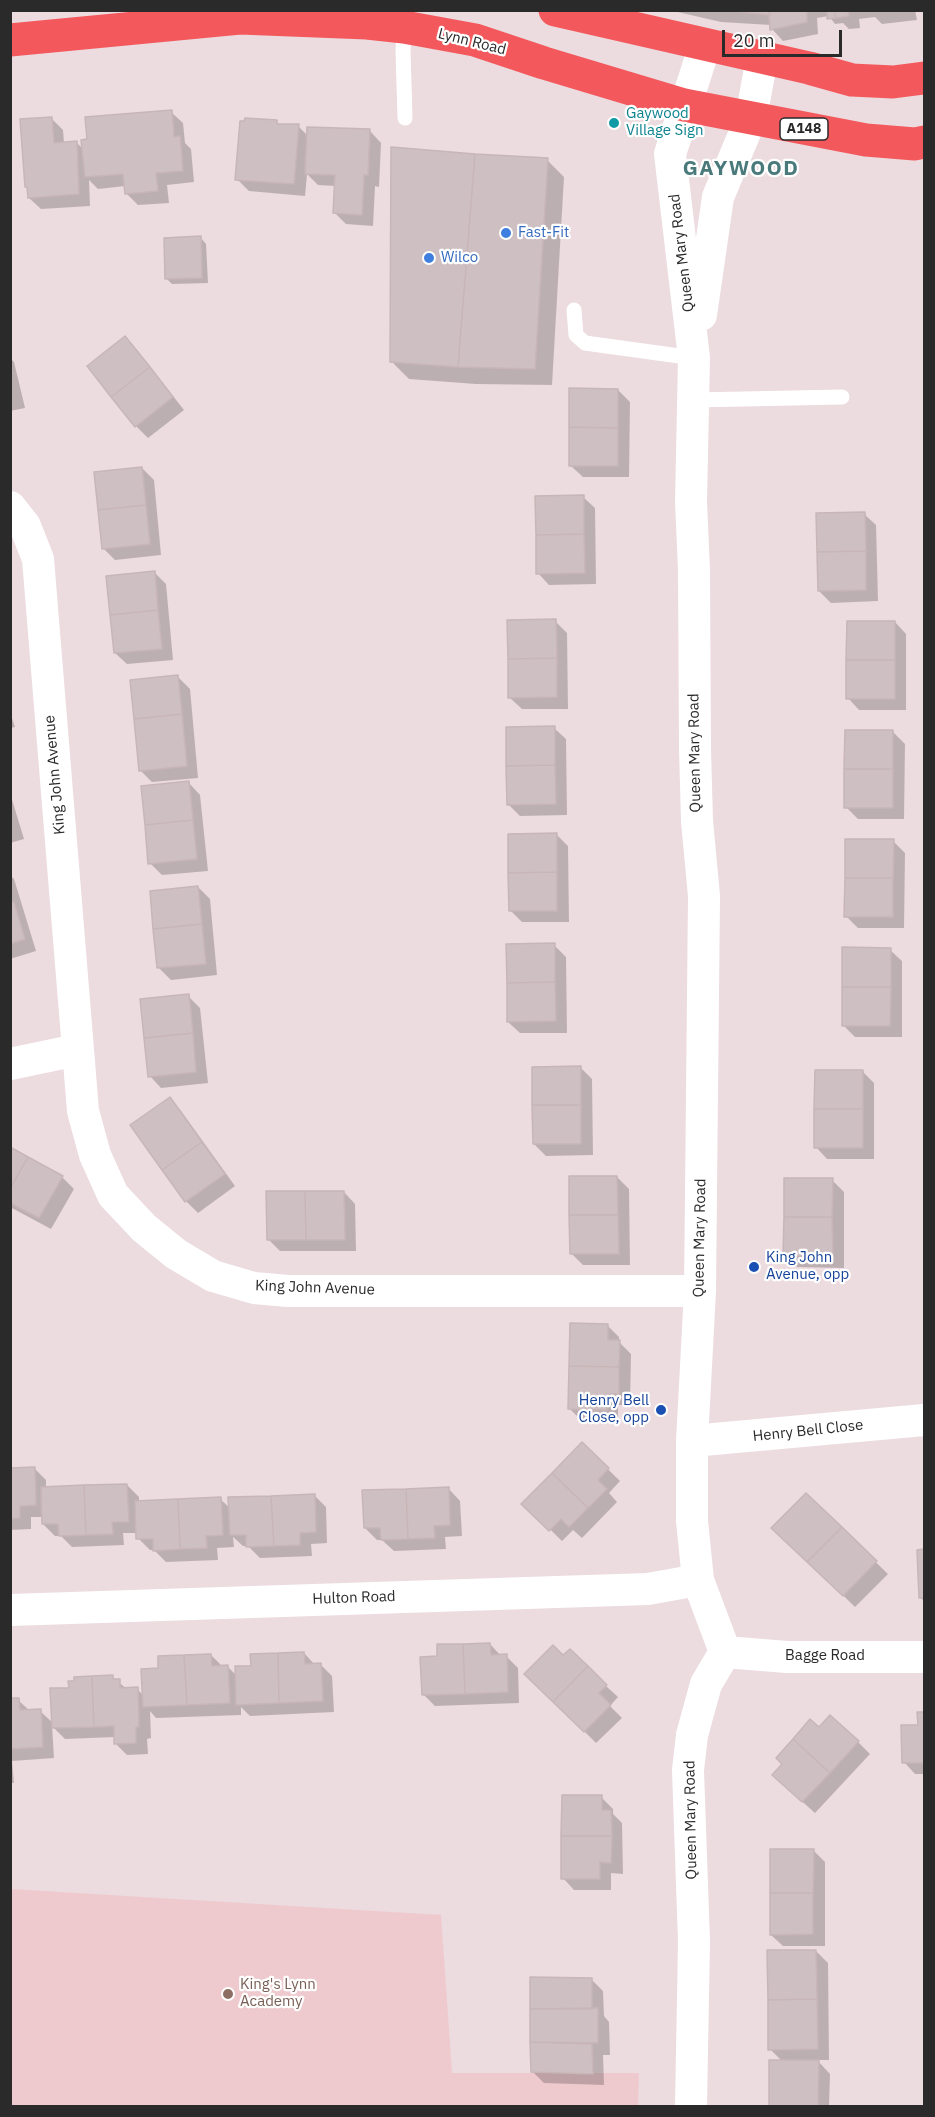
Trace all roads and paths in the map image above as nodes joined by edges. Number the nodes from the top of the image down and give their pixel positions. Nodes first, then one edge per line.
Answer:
1 (555, 10) edge
2 (240, 14) edge
3 (176, 18) edge
4 (405, 19) edge
5 (10, 40) edge
6 (705, 45) junction
7 (762, 58) junction
8 (924, 78) edge
9 (684, 105) junction
10 (405, 118) dead end
11 (751, 118) junction
12 (924, 142) edge
13 (574, 310) dead end
14 (694, 358) junction
15 (842, 398) dead end
16 (694, 400) junction
17 (10, 507) edge
18 (77, 1050) junction
19 (10, 1064) edge
20 (700, 1291) junction
21 (924, 1420) edge
22 (692, 1440) junction
23 (698, 1580) junction
24 (10, 1610) edge
25 (725, 1652) junction
26 (924, 1657) edge
27 (691, 2106) edge

1 - 6 main road
2 - 3 main road, Lynn Road / A148
2 - 4 main road, Lynn Road / A148
3 - 5 main road, Lynn Road / A148
4 - 9 main road, Lynn Road / A148
4 - 10 lane
6 - 7 main road
6 - 9 street, Queen Mary Road
7 - 8 main road
7 - 11 street, Queen Mary Road
9 - 11 main road, Lynn Road / A148
9 - 14 street, Queen Mary Road
11 - 12 main road, Lynn Road / A148
11 - 14 street, Queen Mary Road
13 - 14 lane
14 - 16 street, Queen Mary Road
15 - 16 lane
16 - 20 street, Queen Mary Road
17 - 18 street, King John Avenue
18 - 19 street
18 - 20 street, King John Avenue
20 - 22 street, Queen Mary Road
21 - 22 street, Henry Bell Close
22 - 23 street, Queen Mary Road
23 - 24 street, Hulton Road
23 - 25 street, Queen Mary Road
25 - 26 street, Bagge Road
25 - 27 street, Queen Mary Road

